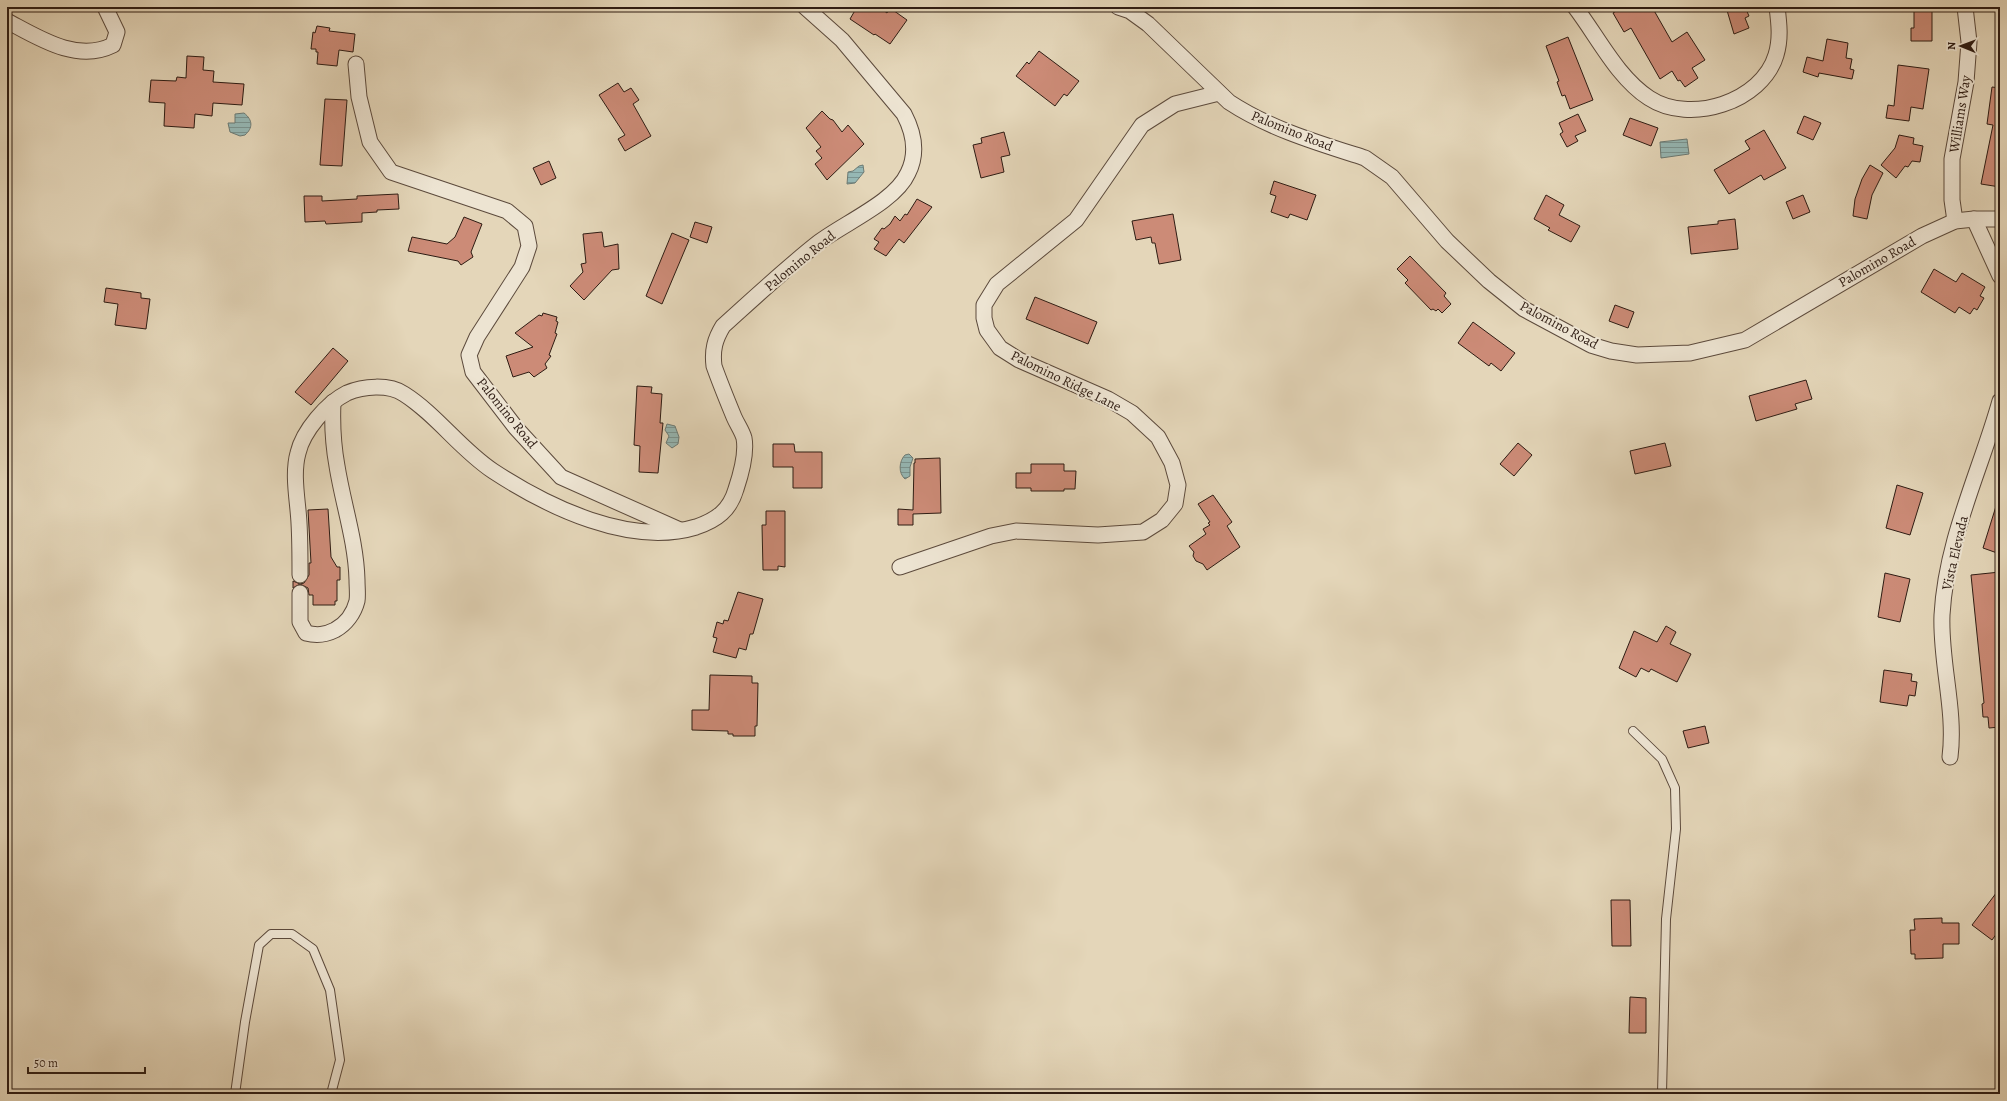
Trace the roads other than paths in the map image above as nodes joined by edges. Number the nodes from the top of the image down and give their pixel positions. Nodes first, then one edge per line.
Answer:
1 (105, 7) edge
2 (804, 7) edge
3 (1118, 7) edge
4 (1575, 7) edge
5 (1777, 7) edge
6 (1965, 7) edge
7 (7, 21) edge
8 (356, 64) dead end
9 (1219, 93) junction
10 (1974, 219) junction
11 (2000, 219) edge
12 (1956, 221) junction
13 (2000, 276) edge
14 (2000, 401) edge
15 (333, 402) junction
16 (680, 531) junction
17 (900, 567) dead end
18 (300, 575) dead end
19 (300, 593) dead end
20 (1633, 731) dead end
21 (1950, 757) dead end
22 (236, 1094) edge
23 (331, 1094) edge
24 (1662, 1094) edge

1 - 7 street
2 - 16 street, Palomino Road
3 - 9 street, Palomino Road
4 - 5 street
6 - 12 street, Williams Way
8 - 16 street, Palomino Road
9 - 12 street, Palomino Road
9 - 17 street, Palomino Ridge Lane
10 - 11 street, Palomino Road
10 - 12 street, Palomino Road
10 - 13 street
14 - 21 street, Vista Elevada
15 - 16 street, Palomino Road
15 - 18 street, Palomino Road
15 - 19 street
20 - 24 lane
22 - 23 lane

